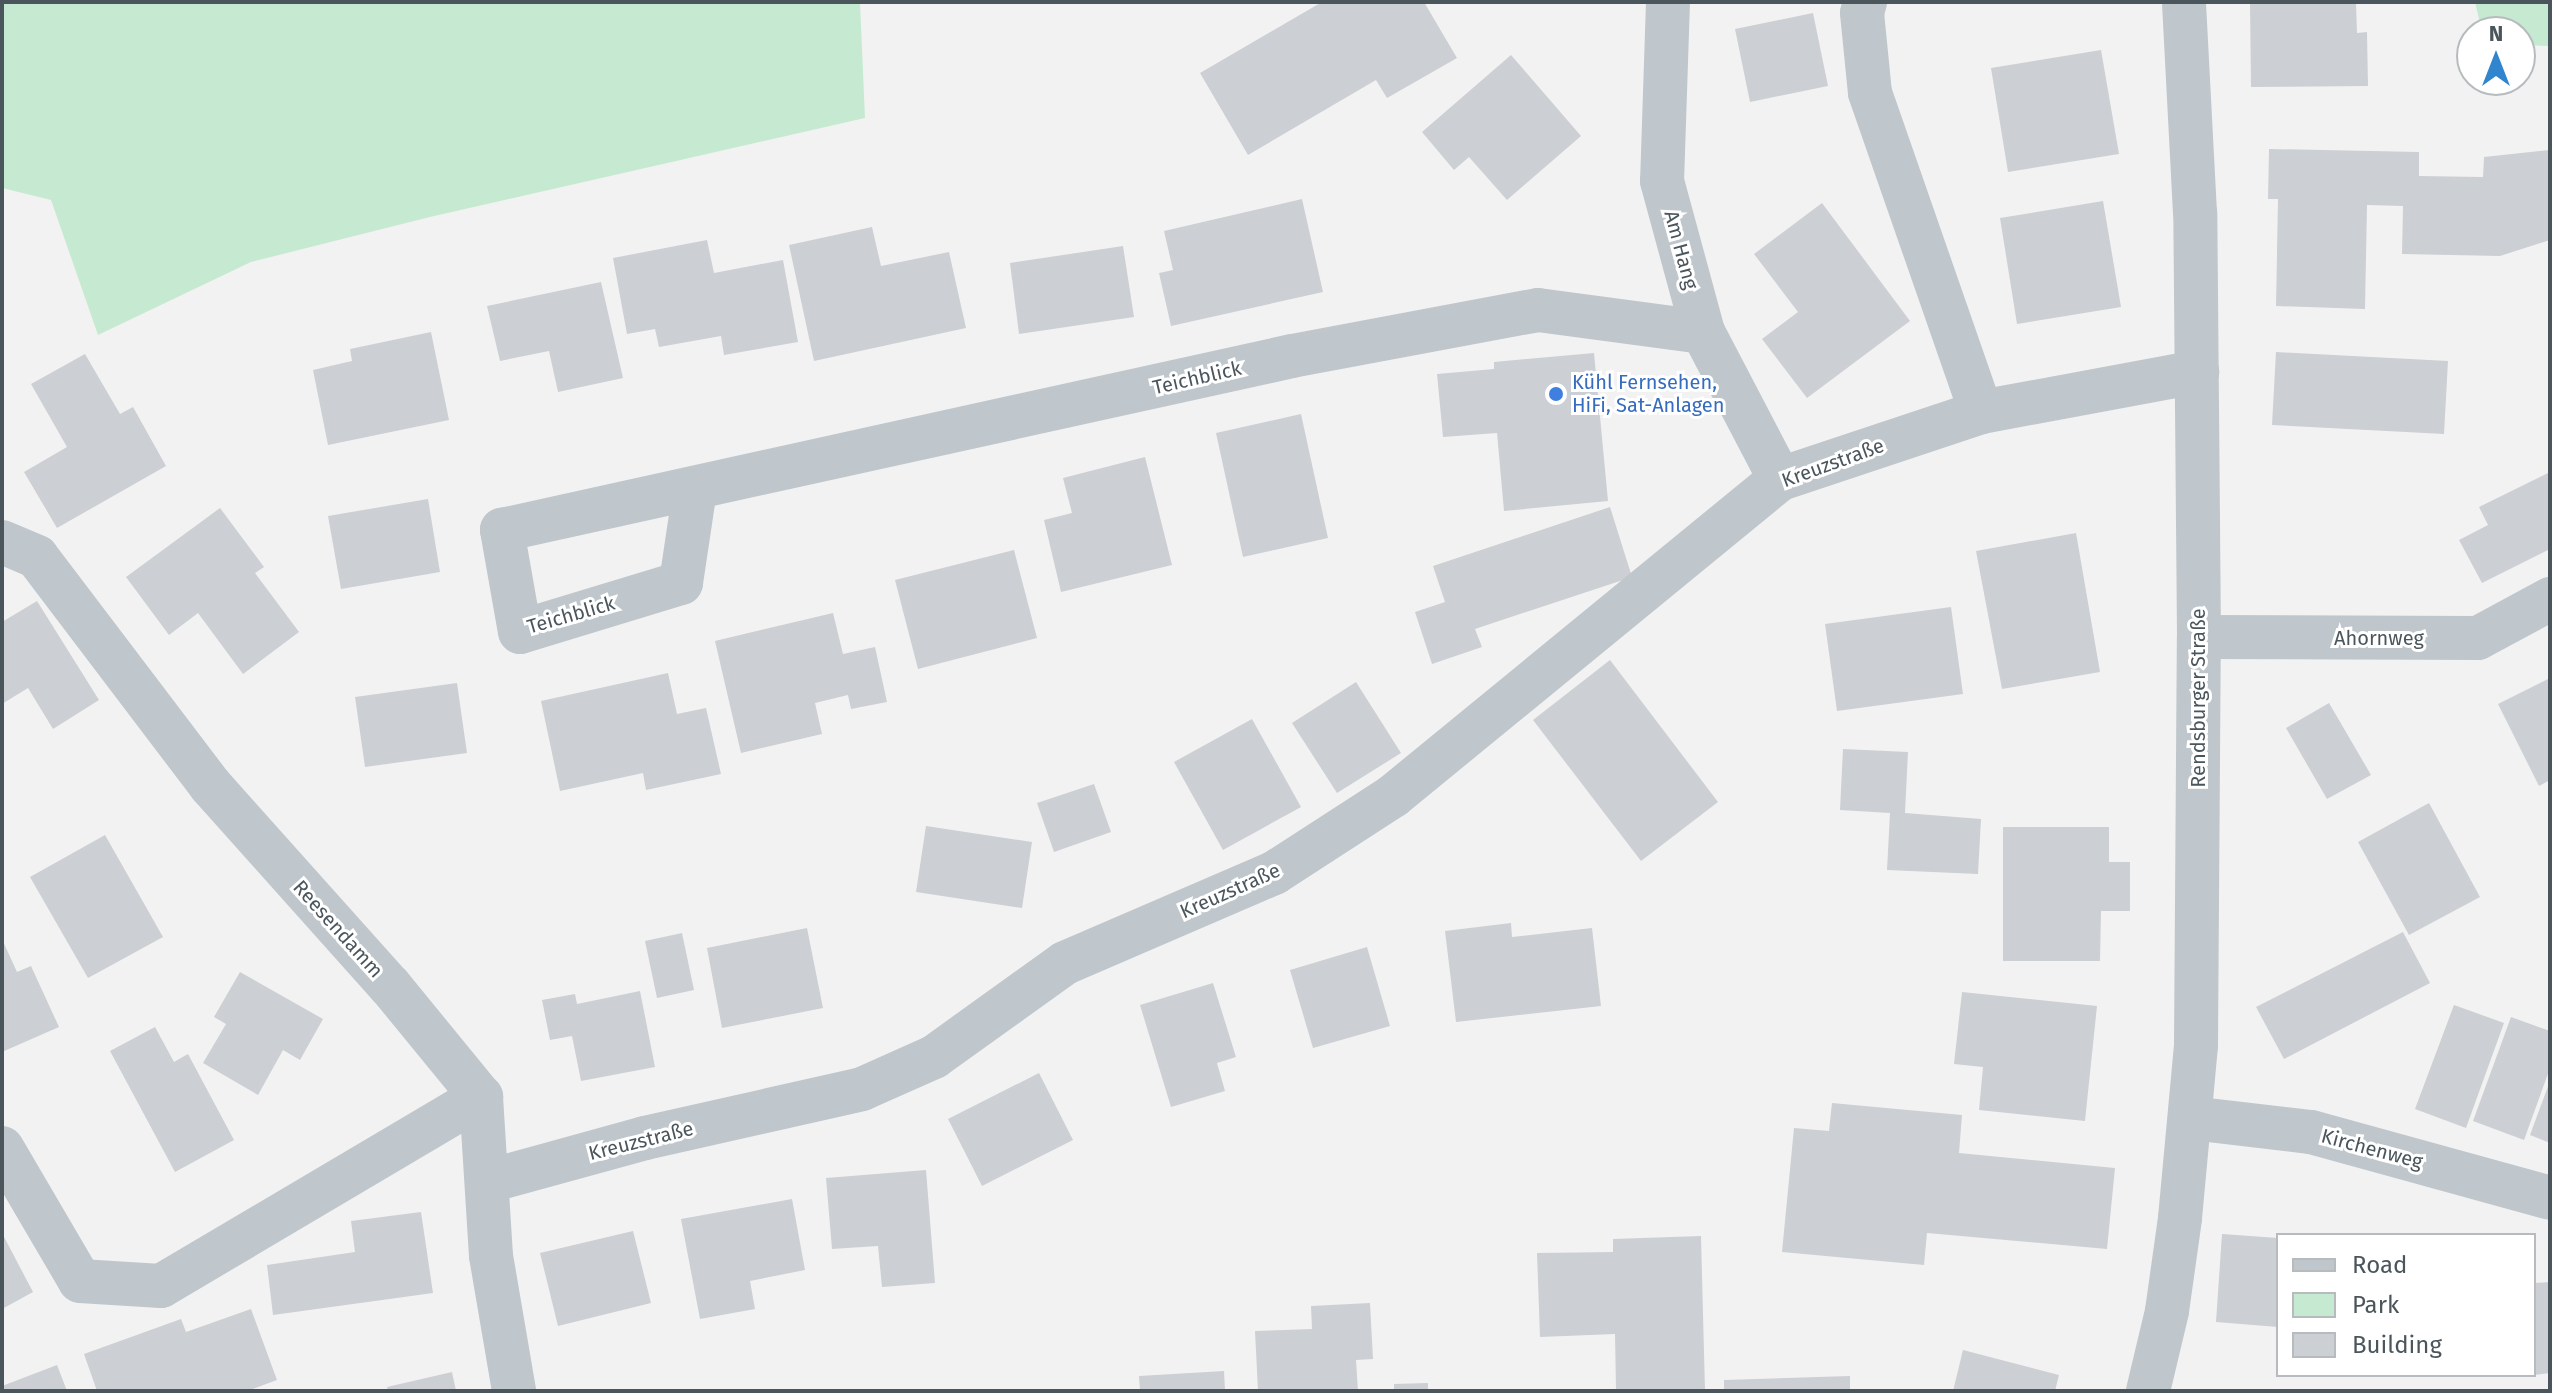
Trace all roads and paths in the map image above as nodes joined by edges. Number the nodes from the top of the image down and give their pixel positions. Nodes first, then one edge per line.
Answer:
1 (1668, 2) edge
2 (2184, 2) edge
3 (1863, 8) edge
4 (1703, 332) junction
5 (2197, 372) junction
6 (1981, 412) junction
7 (1780, 479) junction
8 (695, 489) junction
9 (2, 542) edge
10 (2550, 599) edge
11 (2199, 637) junction
12 (481, 1097) junction
13 (2191, 1118) junction
14 (2, 1148) edge
15 (489, 1181) junction
16 (2550, 1198) edge
17 (514, 1391) edge
18 (2148, 1391) edge

1 - 4 street, Am Hang
2 - 5 street, Rendsburger Straße
3 - 6 street
4 - 7 street, Am Hang
4 - 8 street, Teichblick
5 - 6 street, Kreuzstraße
5 - 11 street, Rendsburger Straße
6 - 7 street, Kreuzstraße
7 - 15 street, Kreuzstraße
8 - 8 street, Teichblick
9 - 12 street, Reesendamm
10 - 11 street, Ahornweg
11 - 13 street, Rendsburger Straße
12 - 14 street
12 - 15 street
13 - 16 street, Kirchenweg
13 - 18 street, Rendsburger Straße
15 - 17 street

